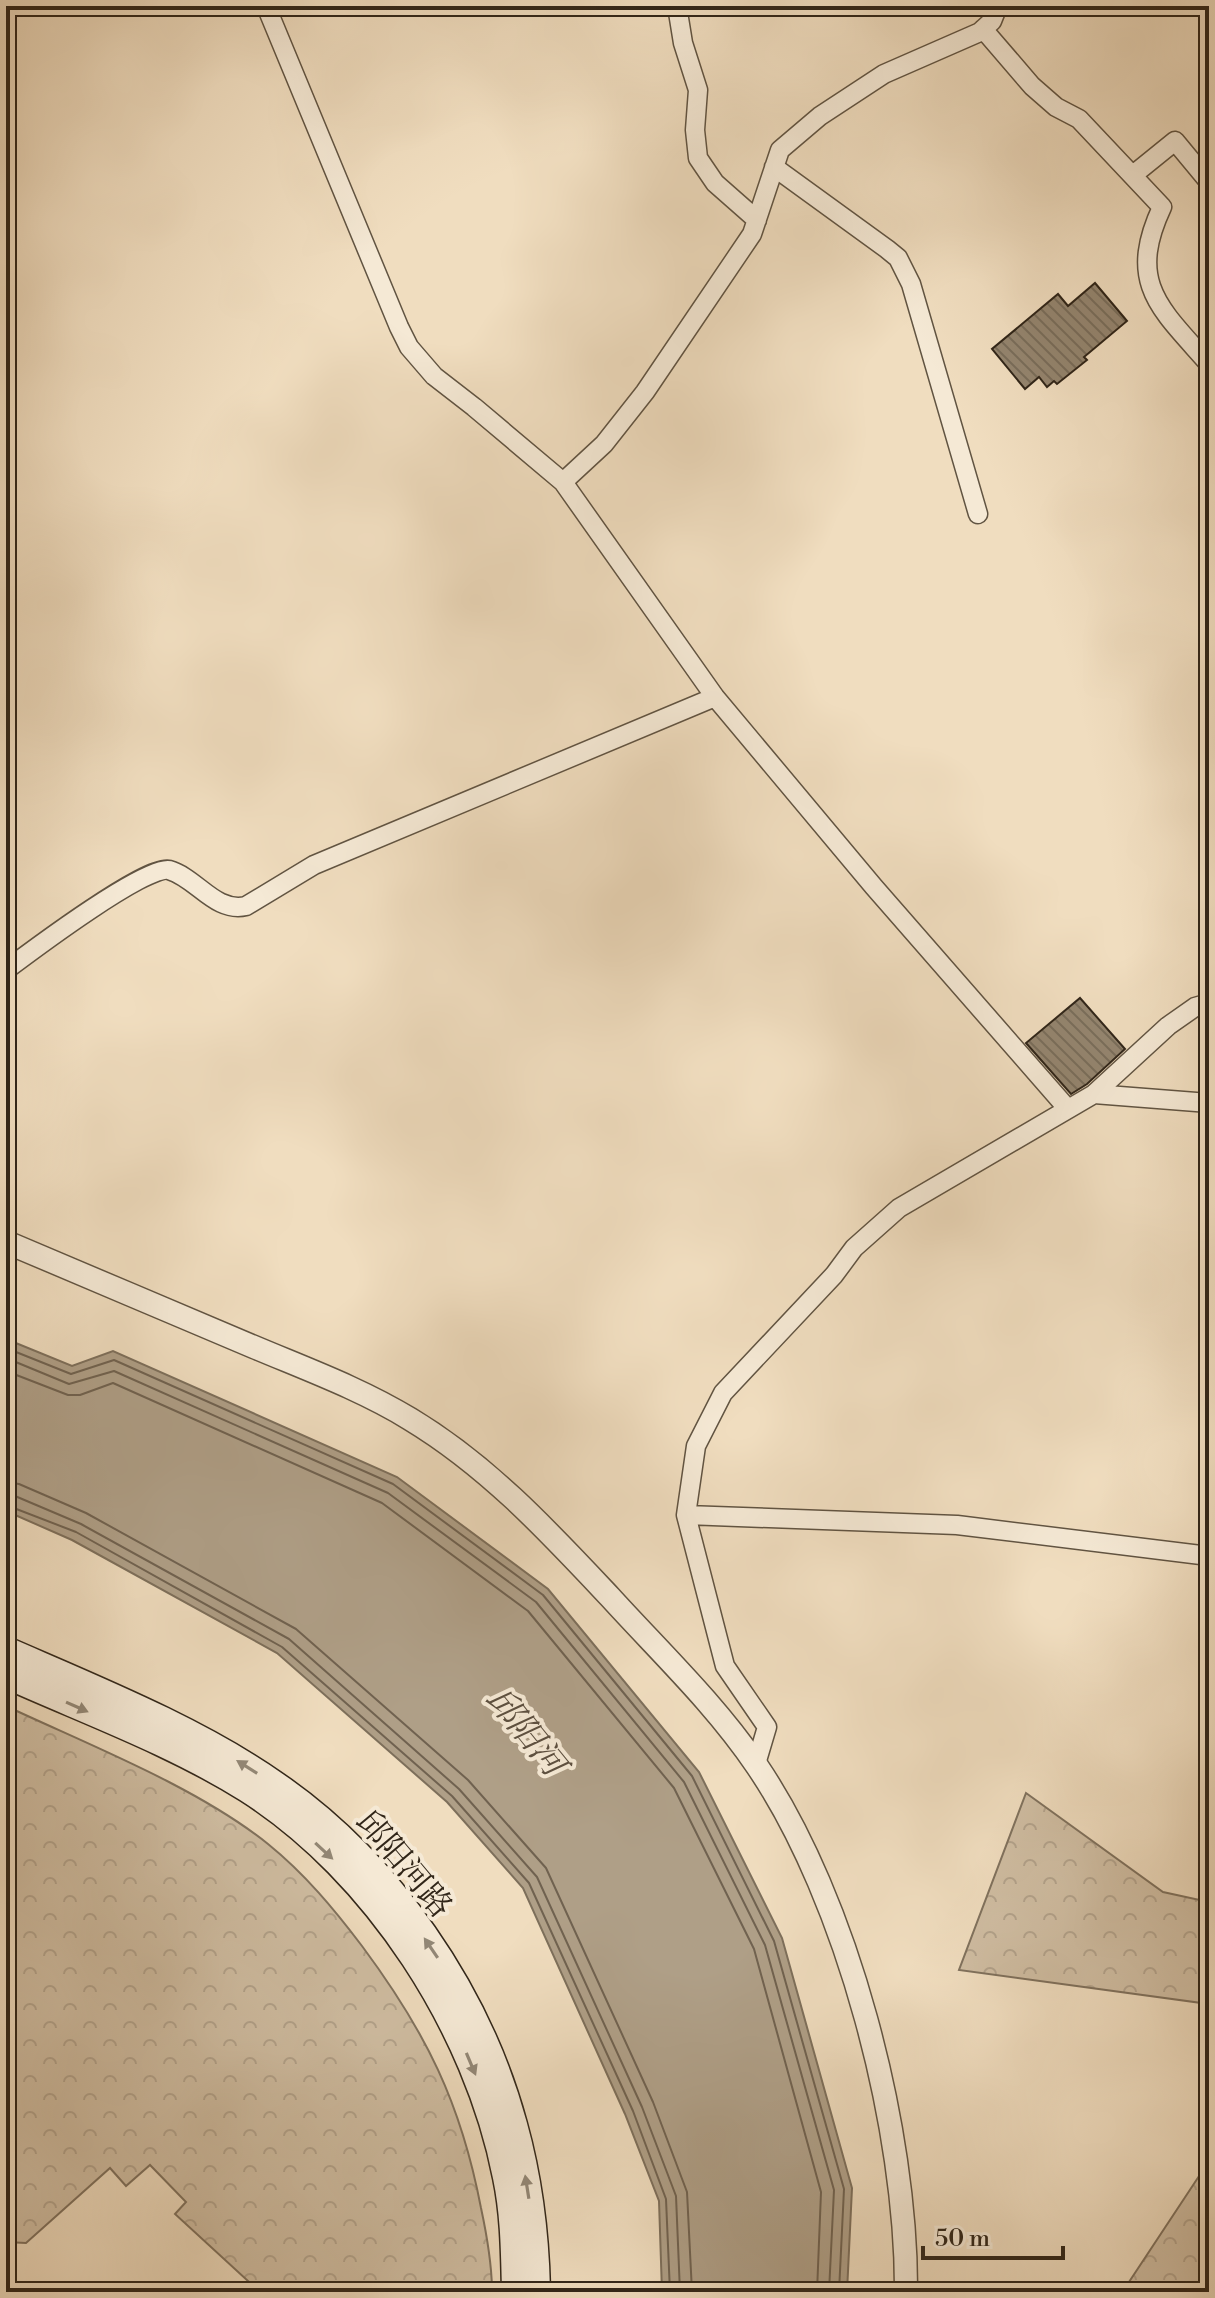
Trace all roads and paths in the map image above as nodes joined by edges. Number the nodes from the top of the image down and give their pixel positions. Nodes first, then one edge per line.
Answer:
1 (266, 6) edge
2 (677, 6) edge
3 (998, 6) edge
4 (983, 29) junction
5 (774, 167) junction
6 (1133, 175) junction
7 (1209, 182) edge
8 (757, 220) junction
9 (1209, 364) edge
10 (563, 482) junction
11 (978, 514) dead end
12 (715, 697) junction
13 (6, 970) edge
14 (1209, 1003) edge
15 (1094, 1094) junction
16 (1209, 1103) edge
17 (1067, 1108) junction
18 (6, 1242) edge
19 (686, 1515) junction
20 (1209, 1556) edge
21 (6, 1650) edge
22 (6, 1675) edge
23 (756, 1764) junction
24 (515, 2292) edge
25 (537, 2292) edge
26 (906, 2292) edge

1 - 10 street
2 - 8 street
3 - 4 street
4 - 5 street
4 - 6 street
5 - 8 street
5 - 11 street
6 - 7 street
6 - 9 street
8 - 10 street
10 - 12 street
12 - 13 street
12 - 17 street
14 - 15 street
15 - 16 street
15 - 17 street
17 - 19 street
18 - 23 street
19 - 20 street
19 - 23 street
25 -> 21 main road, 邱阳河路
22 -> 24 main road, 邱阳河路
23 - 26 street

